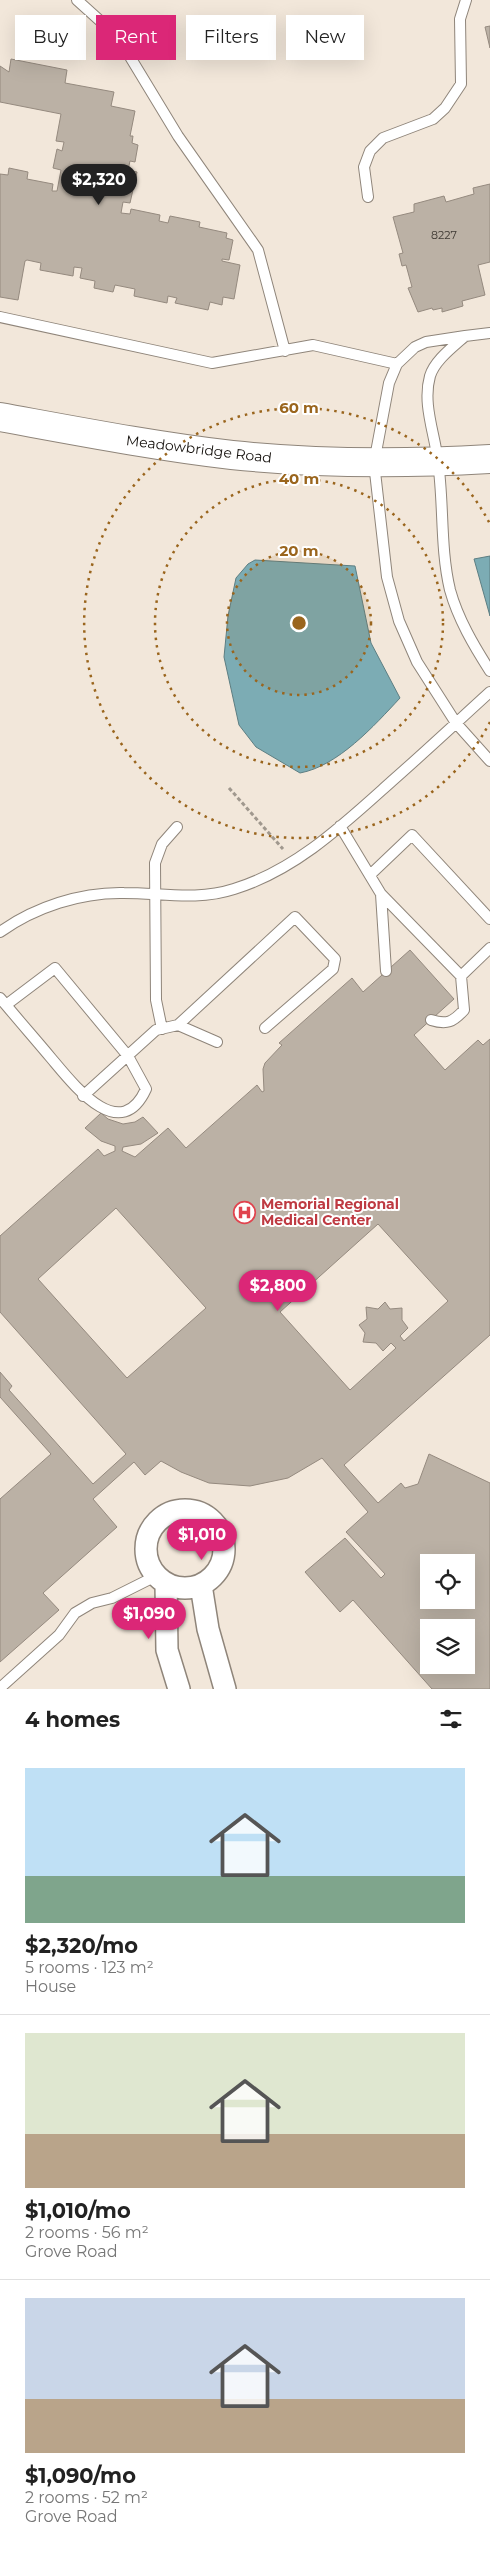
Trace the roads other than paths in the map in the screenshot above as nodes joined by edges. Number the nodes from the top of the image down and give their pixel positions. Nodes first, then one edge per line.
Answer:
1 (78, 0) edge
2 (466, 0) edge
3 (368, 197) dead end
4 (0, 317) edge
5 (490, 333) edge
6 (465, 336) junction
7 (285, 350) junction
8 (397, 364) junction
9 (0, 417) edge
10 (490, 459) edge
11 (439, 462) junction
12 (374, 463) junction
13 (490, 671) edge
14 (490, 692) edge
15 (456, 723) junction
16 (490, 762) edge
17 (340, 826) junction
18 (177, 827) dead end
19 (370, 875) junction
20 (381, 894) junction
21 (156, 895) junction
22 (490, 919) edge
23 (0, 932) edge
24 (490, 948) edge
25 (386, 971) dead end
26 (461, 976) junction
27 (3, 1002) edge
28 (431, 1020) dead end
29 (178, 1025) junction
30 (265, 1028) dead end
31 (162, 1029) junction
32 (217, 1042) dead end
33 (128, 1056) junction
34 (83, 1096) junction
35 (161, 1580) junction
36 (201, 1585) junction
37 (0, 1688) edge
38 (179, 1689) edge
39 (225, 1689) edge

1 - 7 lane
2 - 3 lane
4 - 7 lane
5 - 6 lane
6 - 8 lane
6 - 11 lane
7 - 8 lane
8 - 12 lane
9 - 12 main road, Meadowbridge Road
10 - 11 main road, Meadowbridge Road
11 - 12 main road, Meadowbridge Road
11 - 13 lane
12 - 15 lane
14 - 15 lane
15 - 16 lane
15 - 17 lane
17 - 19 lane
17 - 21 lane
18 - 21 lane
19 - 20 lane
19 - 22 lane
20 - 25 lane
20 - 26 lane
21 - 23 lane
21 - 31 lane
24 - 26 lane
26 - 28 lane
27 - 33 lane
27 - 34 lane
29 - 30 lane
29 - 31 lane
29 - 32 lane
31 - 33 lane
33 - 34 lane
33 - 34 lane
35 - 36 street
35 - 36 street
35 - 37 lane
35 - 38 street
36 - 39 street

